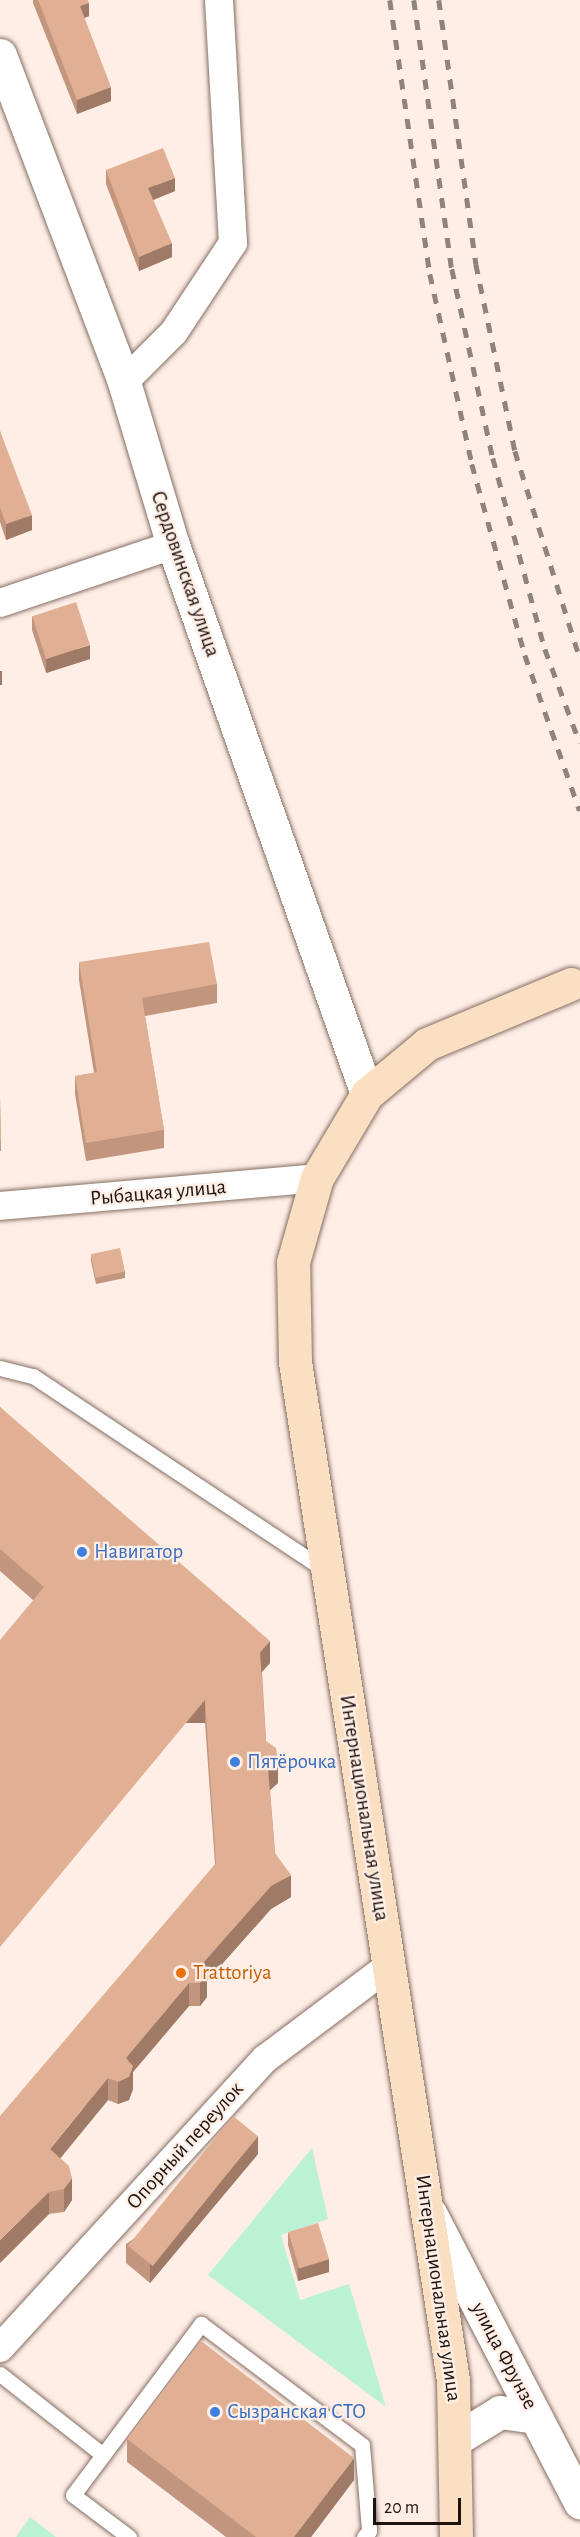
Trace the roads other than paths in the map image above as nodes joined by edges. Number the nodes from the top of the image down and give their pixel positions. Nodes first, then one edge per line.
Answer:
1 (219, 0) edge
2 (0, 55) edge
3 (124, 381) junction
4 (173, 545) junction
5 (0, 603) edge
6 (571, 984) dead end
7 (368, 1094) junction
8 (317, 1178) junction
9 (0, 1206) edge
10 (0, 1368) edge
11 (327, 1571) junction
12 (389, 1966) junction
13 (428, 2210) junction
14 (0, 2349) edge
15 (0, 2374) edge
16 (536, 2417) junction
17 (458, 2438) junction
18 (103, 2455) junction
19 (580, 2502) edge
20 (129, 2537) edge
21 (364, 2537) edge
22 (456, 2537) edge

1 - 3 street
2 - 3 street, Сердовинская улица
3 - 4 street, Сердовинская улица
4 - 5 street
4 - 7 street, Сердовинская улица
6 - 7 main road, Интернациональная улица
7 - 8 main road, Интернациональная улица
8 - 9 street, Рыбацкая улица
8 - 11 main road, Интернациональная улица
10 - 11 lane
11 - 12 main road, Интернациональная улица
12 - 13 main road, Интернациональная улица
12 - 14 street, Опорный переулок
13 - 16 street, улица Фрунзе
13 - 17 main road, Интернациональная улица
15 - 18 lane
16 - 17 street
16 - 19 street, улица Фрунзе
17 - 22 main road, Интернациональная улица
18 - 20 lane
18 - 21 lane

